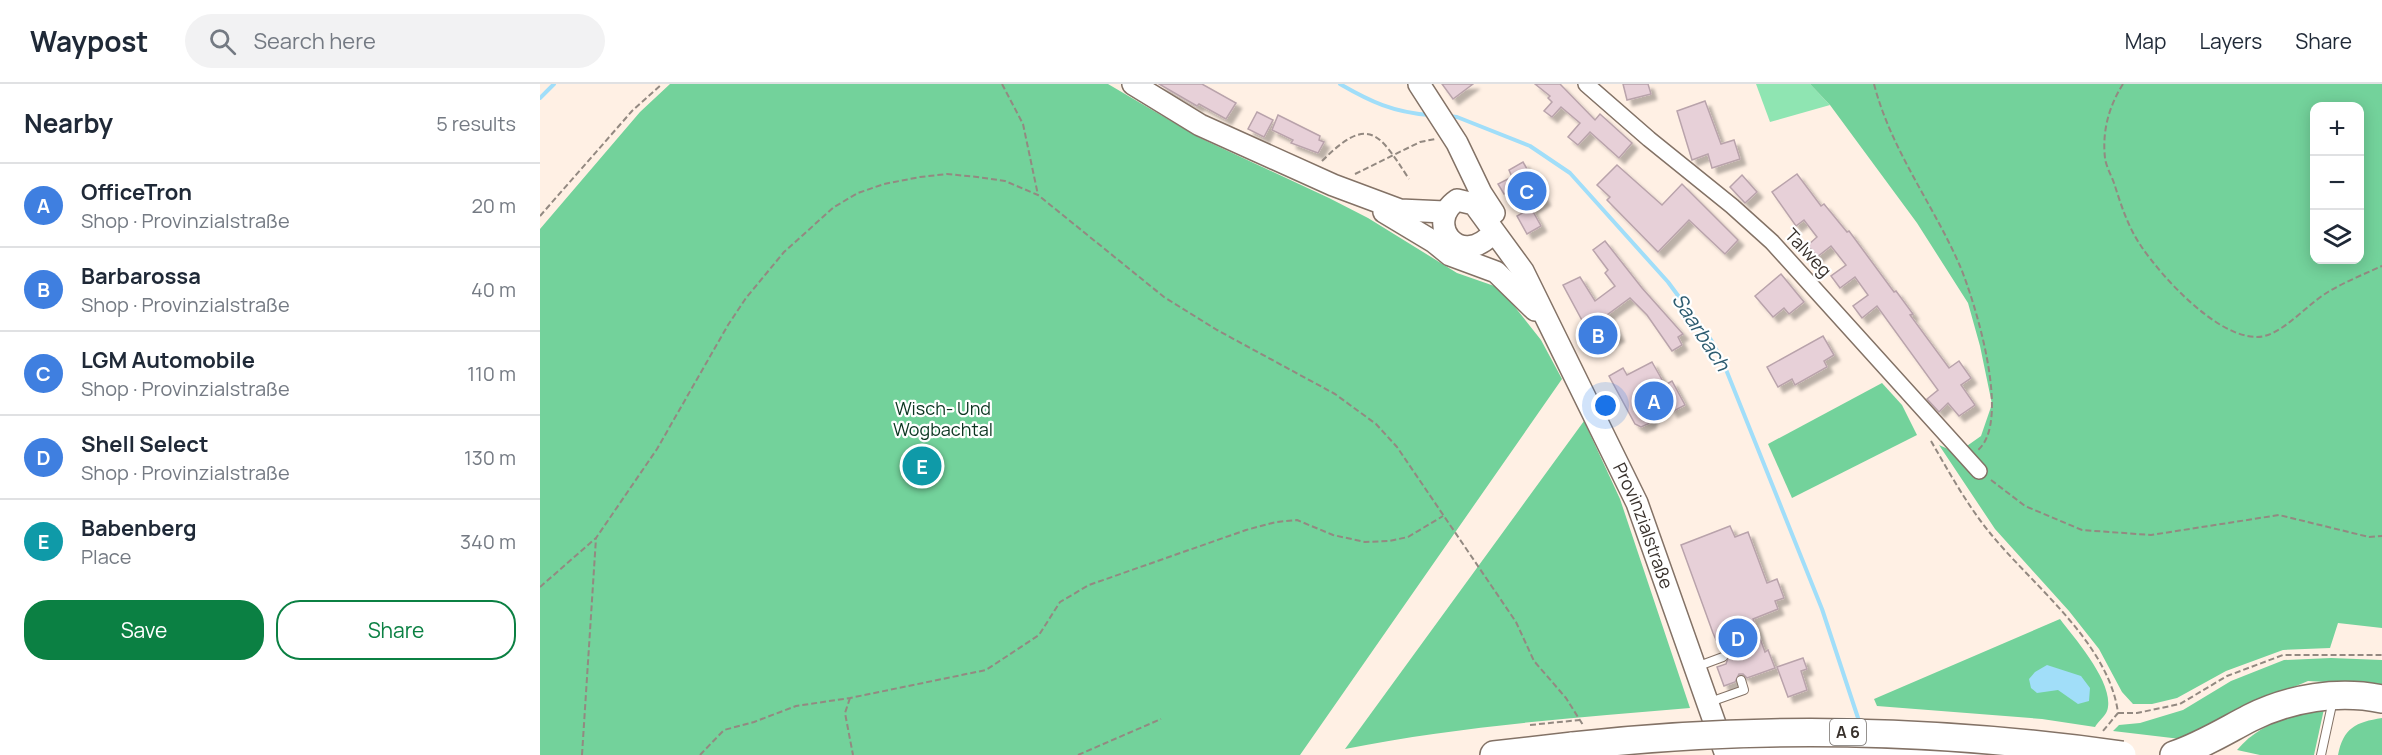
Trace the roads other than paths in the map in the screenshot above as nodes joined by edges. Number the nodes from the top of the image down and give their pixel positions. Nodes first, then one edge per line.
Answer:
1 (1133, 84) edge
2 (1586, 84) edge
3 (1422, 88) edge
4 (1449, 140) junction
5 (1333, 185) junction
6 (1384, 212) junction
7 (1449, 214) junction
8 (1486, 239) junction
9 (1535, 310) junction
10 (1553, 333) junction
11 (1979, 471) road end
12 (1723, 657) dead end
13 (1695, 668) junction
14 (1741, 680) dead end
15 (2334, 696) junction
16 (2382, 699) edge
17 (1707, 703) junction
18 (2252, 717) junction
19 (1826, 742) junction
20 (1726, 745) edge
21 (1795, 749) edge
22 (1494, 755) edge
23 (1876, 755) edge
24 (1974, 755) edge
25 (2082, 755) edge
26 (2122, 755) edge
27 (2174, 755) edge
28 (2221, 755) edge
29 (2321, 755) edge

1 - 5 main road
2 - 11 street, Talweg
3 - 4 main road
4 - 7 main road
4 - 8 main road
5 - 6 main road
5 - 7 main road
6 - 7 main road
6 - 9 main road
7 - 8 main road
7 - 8 main road
8 - 9 main road, Provinzialstraße
8 - 10 main road, Provinzialstraße
9 - 10 main road, Provinzialstraße
10 - 13 main road, Provinzialstraße
12 - 13 lane
13 - 17 main road, Provinzialstraße
14 - 17 lane
15 - 16 highway
15 - 18 highway
15 - 29 lane
17 - 20 main road, Provinzialstraße
18 - 27 highway
18 - 28 highway
19 - 21 highway, A 6
19 - 24 highway, A 6
19 - 25 highway, bridge
20 - 21 highway, A 6
20 - 21 highway
21 - 23 highway, A 6
22 - 26 highway, A 6, bridge

